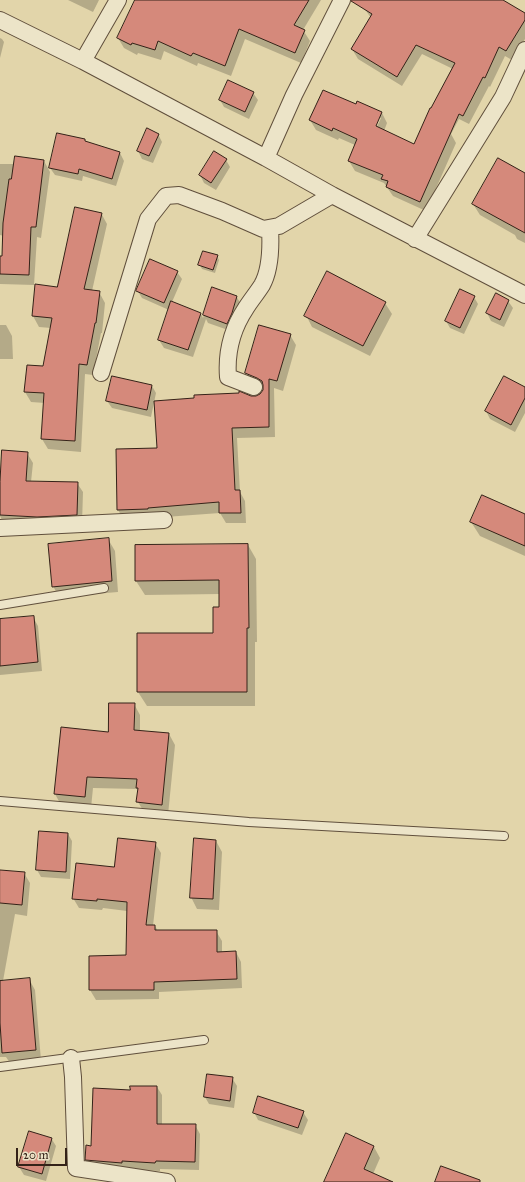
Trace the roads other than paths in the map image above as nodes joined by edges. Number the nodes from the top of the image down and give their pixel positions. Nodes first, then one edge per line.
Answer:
1 (118, 0) edge
2 (342, 0) edge
3 (0, 20) edge
4 (525, 50) edge
5 (83, 61) junction
6 (266, 158) junction
7 (332, 195) junction
8 (270, 228) junction
9 (415, 239) junction
10 (525, 295) edge
11 (101, 373) dead end
12 (254, 387) dead end
13 (164, 520) dead end
14 (0, 528) edge
15 (104, 588) dead end
16 (0, 605) edge
17 (0, 801) edge
18 (504, 836) dead end
19 (204, 1040) dead end
20 (71, 1058) junction
21 (0, 1067) edge
22 (167, 1182) edge

1 - 5 street
2 - 6 street
3 - 5 street
4 - 9 street
5 - 6 street
6 - 7 street
7 - 8 street
7 - 9 street
8 - 11 street
8 - 12 street
9 - 10 street
13 - 14 street
15 - 16 lane
17 - 18 lane
19 - 20 lane
20 - 21 lane
20 - 22 street

